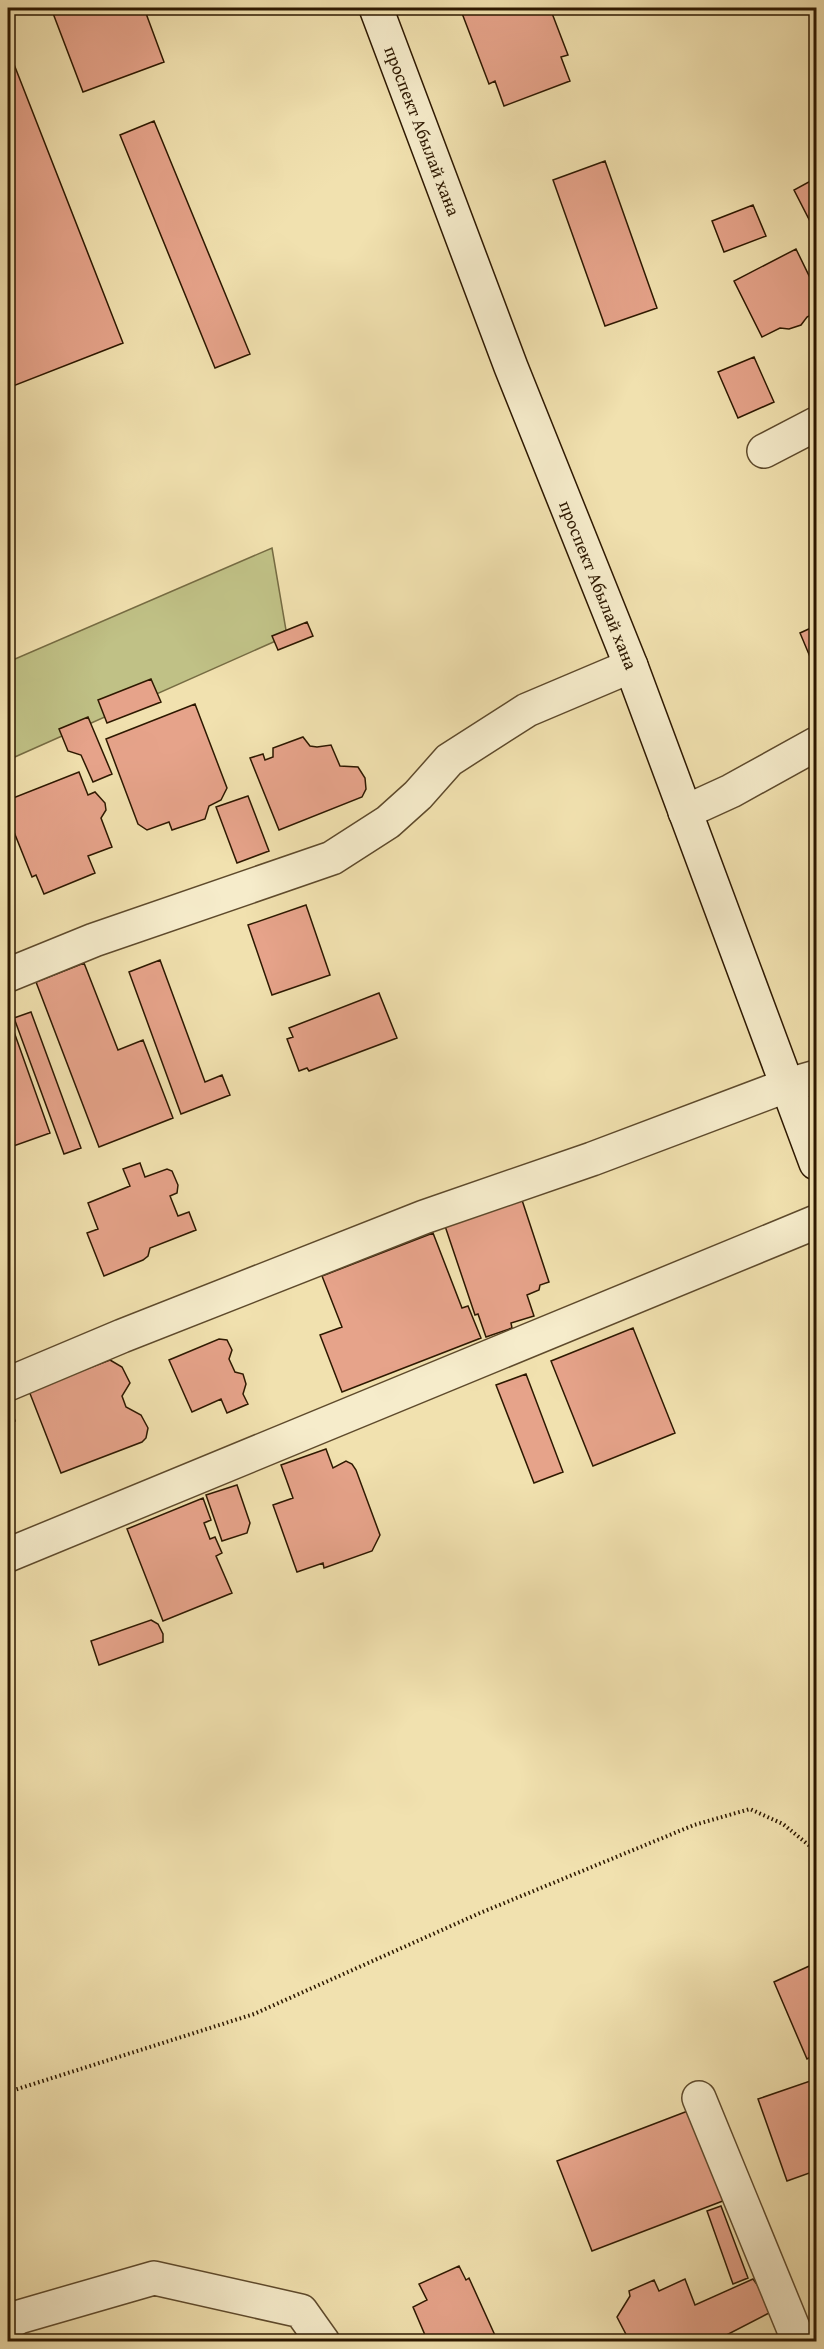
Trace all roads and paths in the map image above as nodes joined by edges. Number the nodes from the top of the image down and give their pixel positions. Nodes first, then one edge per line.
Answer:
1 (376, 8) edge
2 (816, 424) edge
3 (764, 451) dead end
4 (631, 666) junction
5 (816, 744) edge
6 (685, 812) junction
7 (8, 975) edge
8 (802, 1081) edge
9 (816, 1163) edge
10 (816, 1222) edge
11 (8, 1384) edge
12 (8, 1555) edge
13 (816, 1851) edge
14 (8, 2092) edge
15 (699, 2098) dead end
16 (8, 2323) edge
17 (323, 2342) edge
18 (799, 2342) edge

1 - 4 street, проспект Абылай хана
2 - 3 street
4 - 6 street, проспект Абылай хана
4 - 7 street
5 - 6 street
6 - 8 street, проспект Абылай хана
8 - 9 street, проспект Абылай хана
8 - 11 street
10 - 12 street
13 - 14 path
15 - 18 street
16 - 17 street

